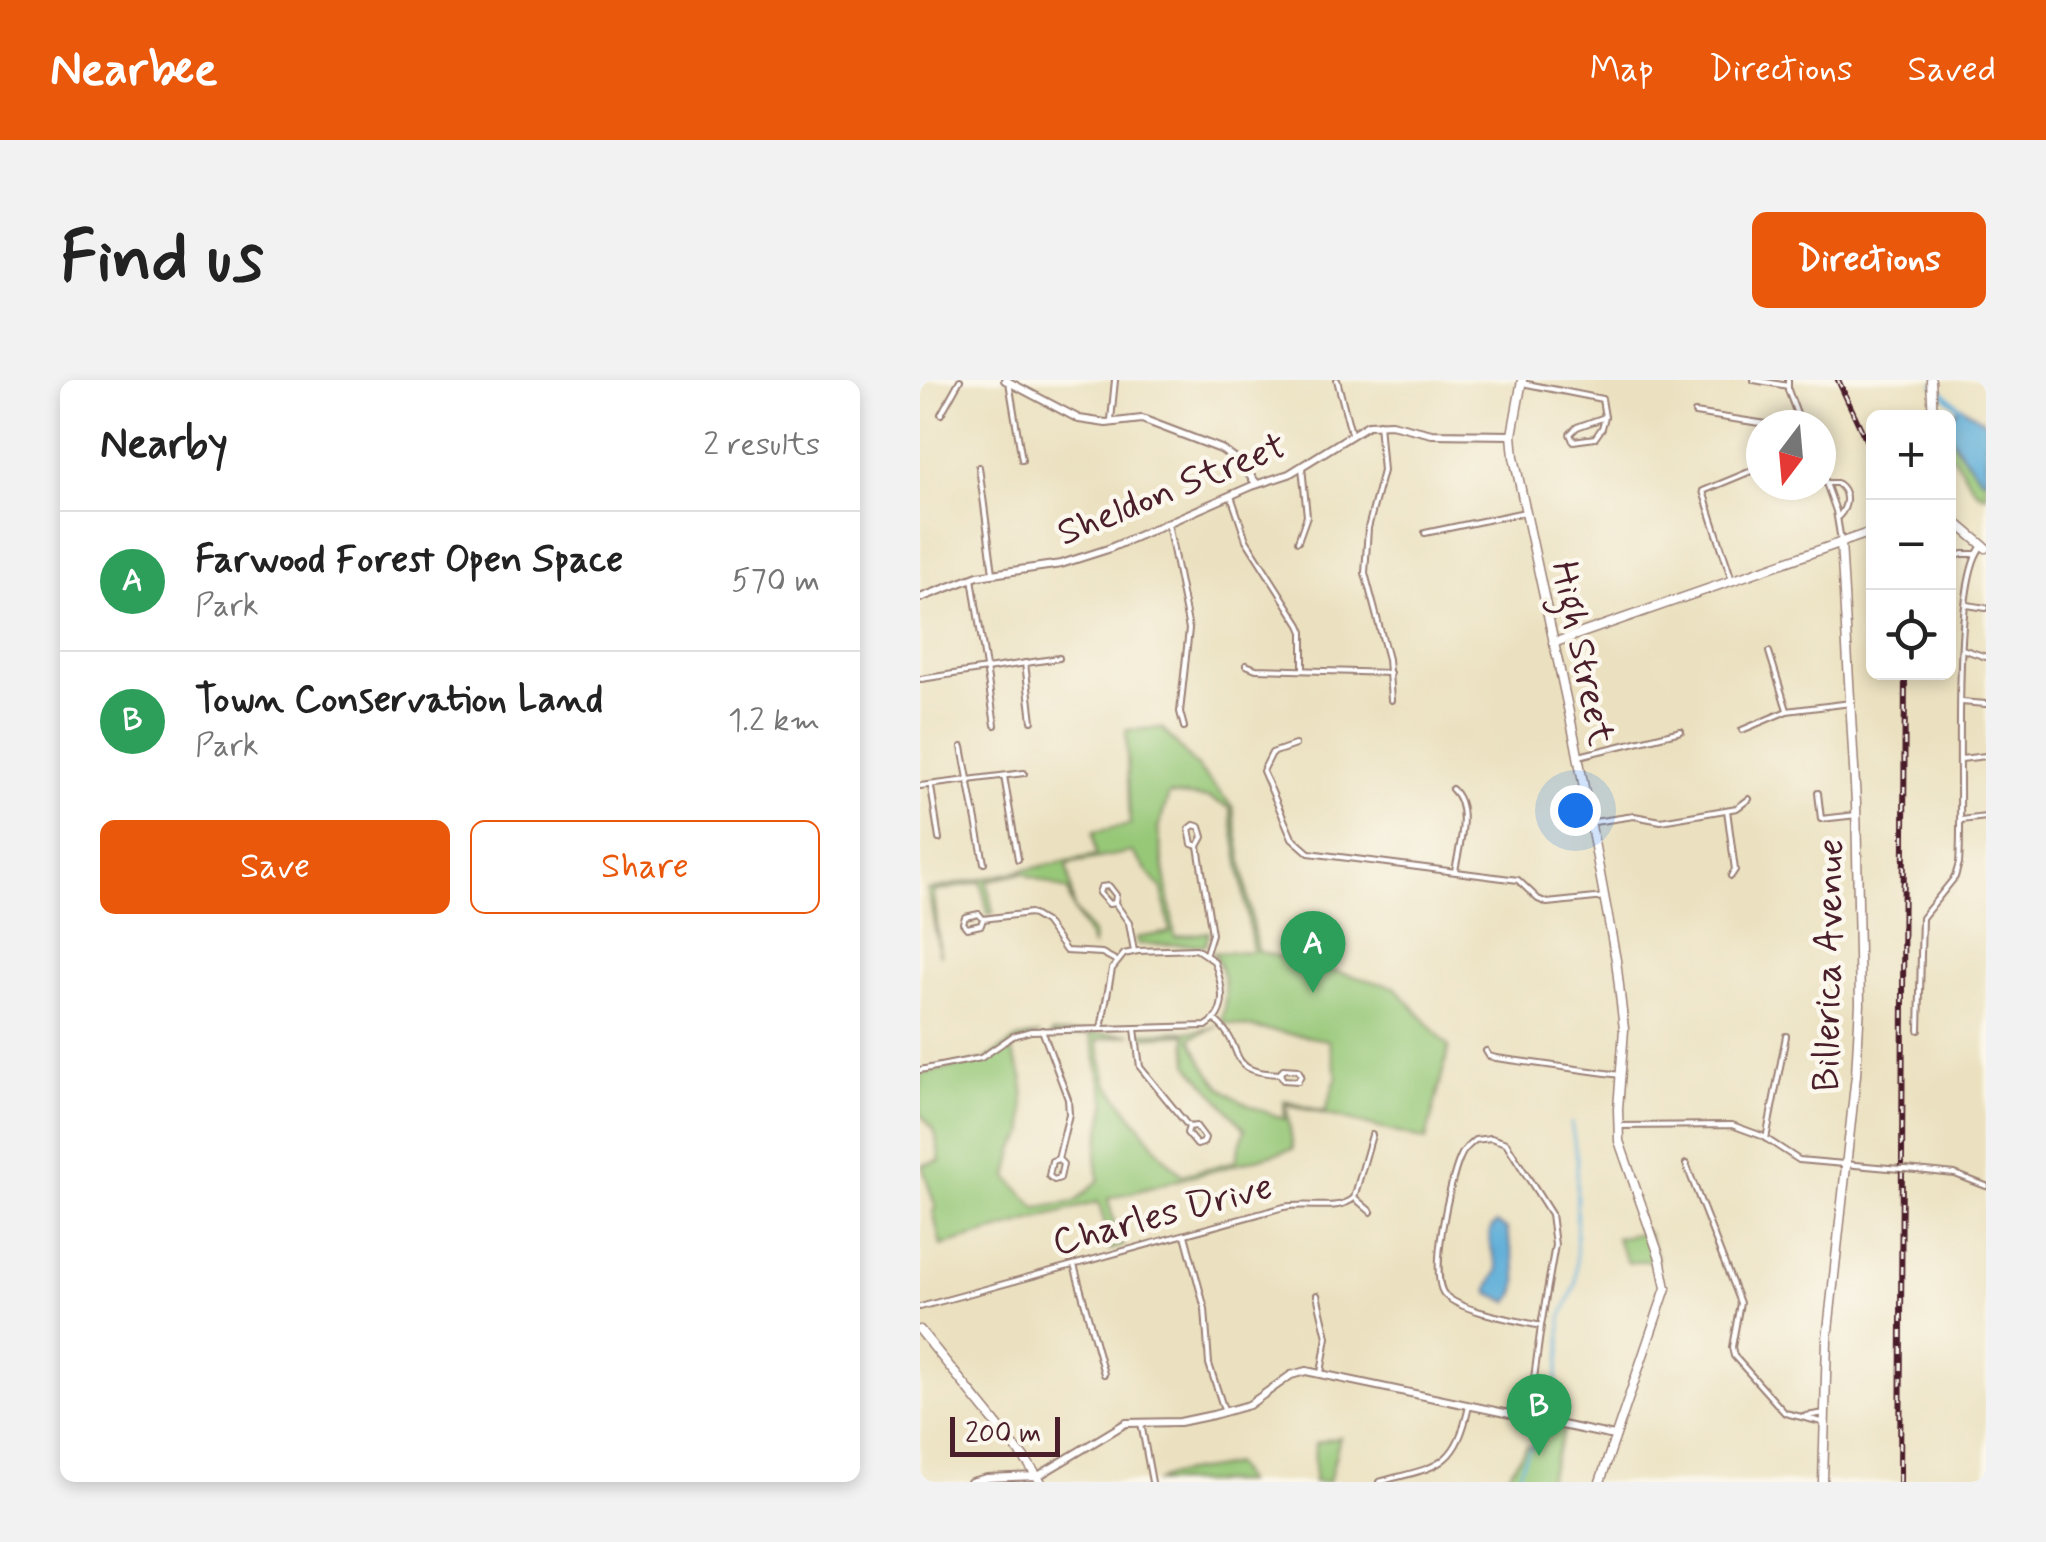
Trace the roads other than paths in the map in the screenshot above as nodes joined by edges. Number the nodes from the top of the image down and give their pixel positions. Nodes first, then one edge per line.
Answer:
1 (960, 380) edge
2 (1115, 380) edge
3 (1336, 380) edge
4 (1754, 380) edge
5 (1930, 380) edge
6 (1007, 381) edge
7 (1522, 382) edge
8 (1788, 383) edge
9 (1796, 410) edge
10 (1932, 410) edge
11 (1695, 413) dead end
12 (940, 414) dead end
13 (1605, 417) junction
14 (1746, 421) edge
15 (1110, 422) junction
16 (1380, 423) junction
17 (1351, 434) junction
18 (1512, 435) junction
19 (1022, 460) dead end
20 (979, 467) dead end
21 (1302, 468) junction
22 (1746, 473) edge
23 (1836, 483) edge
24 (1257, 484) junction
25 (1232, 496) junction
26 (1832, 500) edge
27 (1525, 512) junction
28 (1838, 518) junction
29 (1956, 522) edge
30 (1168, 524) junction
31 (1424, 533) dead end
32 (1866, 534) edge
33 (1298, 541) dead end
34 (1841, 542) junction
35 (1984, 547) edge
36 (1975, 554) junction
37 (1956, 556) edge
38 (992, 572) junction
39 (972, 578) junction
40 (1732, 580) junction
41 (920, 598) edge
42 (1966, 605) junction
43 (1986, 608) edge
44 (1554, 643) junction
45 (1961, 648) junction
46 (1769, 652) dead end
47 (1986, 657) edge
48 (1059, 658) dead end
49 (1025, 663) junction
50 (1246, 665) dead end
51 (986, 669) junction
52 (1303, 670) junction
53 (1390, 673) junction
54 (921, 678) edge
55 (1391, 700) dead end
56 (1961, 702) junction
57 (1851, 703) junction
58 (1986, 704) edge
59 (1787, 711) junction
60 (1032, 720) dead end
61 (995, 726) dead end
62 (1184, 727) dead end
63 (1742, 730) dead end
64 (1682, 732) dead end
65 (1295, 745) dead end
66 (962, 746) dead end
67 (1578, 756) junction
68 (1986, 756) edge
69 (1961, 759) junction
70 (1024, 773) dead end
71 (1004, 776) junction
72 (968, 782) junction
73 (920, 786) edge
74 (930, 787) junction
75 (1452, 790) dead end
76 (1818, 793) dead end
77 (1748, 799) dead end
78 (1726, 810) junction
79 (1857, 816) junction
80 (1986, 817) edge
81 (1961, 820) junction
82 (1592, 823) junction
83 (939, 839) dead end
84 (1198, 846) dead end
85 (1018, 859) dead end
86 (984, 863) dead end
87 (1455, 872) junction
88 (1731, 876) dead end
89 (1605, 897) junction
90 (1115, 903) dead end
91 (984, 920) dead end
92 (1134, 951) junction
93 (1206, 953) junction
94 (1116, 960) junction
95 (1215, 1020) junction
96 (1042, 1030) junction
97 (1101, 1030) junction
98 (1135, 1030) junction
99 (1919, 1030) dead end
100 (1786, 1036) dead end
101 (1486, 1051) dead end
102 (920, 1070) edge
103 (1280, 1074) dead end
104 (1620, 1075) junction
105 (1618, 1126) junction
106 (1190, 1127) dead end
107 (1372, 1135) dead end
108 (1766, 1139) junction
109 (1058, 1160) dead end
110 (1686, 1164) dead end
111 (1846, 1165) junction
112 (1986, 1186) edge
113 (1354, 1198) junction
114 (1371, 1212) dead end
115 (1185, 1235) junction
116 (1074, 1265) junction
117 (1317, 1294) dead end
118 (920, 1307) edge
119 (1541, 1326) junction
120 (920, 1330) edge
121 (1104, 1374) dead end
122 (1321, 1374) junction
123 (1469, 1404) junction
124 (1225, 1412) junction
125 (1528, 1416) junction
126 (1806, 1416) junction
127 (1825, 1418) junction
128 (1141, 1422) junction
129 (1614, 1436) junction
130 (1039, 1479) edge
131 (971, 1482) edge
132 (1152, 1482) edge
133 (1379, 1482) edge
134 (1600, 1482) edge
135 (1824, 1482) edge

1 - 12 street
2 - 15 street
3 - 17 street
4 - 8 street
5 - 10 main road
6 - 15 street
6 - 19 street
7 - 13 street
7 - 18 main road, High Street
8 - 9 street
11 - 14 street
13 - 13 street
15 - 24 street
16 - 17 street, Sheldon Street
16 - 18 street
16 - 53 street
17 - 21 street, Sheldon Street
18 - 27 main road, High Street
20 - 38 street
21 - 24 street, Sheldon Street
21 - 33 street
22 - 40 street
23 - 28 street
24 - 25 street, Sheldon Street
25 - 30 street, Sheldon Street
25 - 52 street
26 - 28 street, Billerica Avenue
27 - 31 street
27 - 44 main road, High Street
28 - 34 street, Billerica Avenue
29 - 35 main road
30 - 38 street, Sheldon Street
30 - 62 street
32 - 34 main road
34 - 40 main road
34 - 57 main road, Billerica Avenue
35 - 36 street
36 - 37 street
36 - 42 street
38 - 39 street, Sheldon Street
39 - 41 street, Sheldon Street
39 - 51 street
40 - 44 main road
42 - 43 street
42 - 45 street
44 - 67 main road, High Street
45 - 47 street
45 - 56 street
46 - 59 street
48 - 49 street
49 - 51 street
49 - 60 street
50 - 52 street
51 - 54 street
51 - 61 street
52 - 53 street
53 - 55 street
56 - 58 street
56 - 69 street
57 - 59 street
57 - 79 main road, Billerica Avenue
59 - 63 street
64 - 67 street
65 - 87 street
66 - 72 street
67 - 82 main road, High Street
68 - 69 street
69 - 81 street
70 - 71 street
71 - 72 street
71 - 85 street
72 - 74 street
72 - 86 street
73 - 74 street
74 - 83 street
75 - 87 street
76 - 79 street
77 - 78 street
78 - 82 street
78 - 88 street
79 - 111 main road, Billerica Avenue
80 - 81 street
81 - 99 street
82 - 89 main road, High Street
84 - 93 street
87 - 89 street
89 - 104 main road, High Street
90 - 92 street
91 - 94 street
92 - 93 street
92 - 94 street
93 - 95 street
94 - 97 street
95 - 98 street
95 - 103 street
96 - 97 street
96 - 102 street
96 - 109 street
97 - 98 street
98 - 106 street
100 - 108 street
101 - 104 street
104 - 105 main road, High Street
105 - 108 street
105 - 129 main road, High Street
107 - 113 street
108 - 111 street
110 - 126 street
111 - 112 street
111 - 127 main road, Billerica Avenue
113 - 114 street
113 - 115 street, Charles Drive
115 - 116 street, Charles Drive
115 - 124 street
116 - 118 street, Charles Drive
116 - 121 street
117 - 122 street
119 - 119 street
119 - 125 street
120 - 130 main road
122 - 123 street
122 - 124 street
123 - 125 street
123 - 133 street
124 - 128 street
125 - 129 street
126 - 127 street
126 - 127 street
127 - 135 main road, Billerica Avenue
128 - 130 street
128 - 132 street
129 - 134 main road
130 - 131 street

